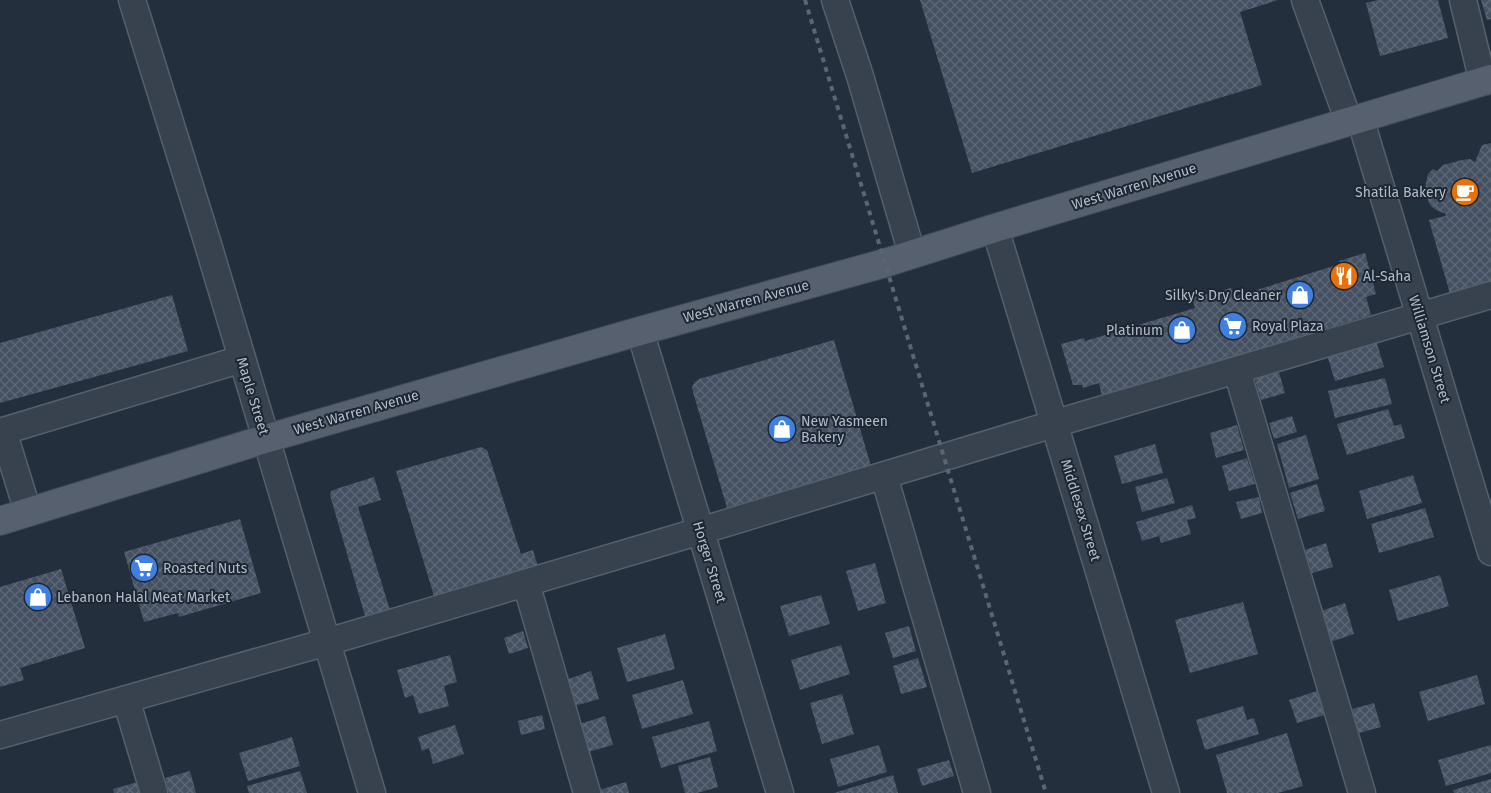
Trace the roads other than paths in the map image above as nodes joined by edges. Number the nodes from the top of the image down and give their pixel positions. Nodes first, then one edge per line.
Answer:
1 (132, 0) edge
2 (835, 0) edge
3 (1306, 0) edge
4 (1464, 0) edge
5 (1487, 80) edge
6 (1355, 120) junction
7 (995, 228) junction
8 (912, 254) junction
9 (1491, 295) edge
10 (1420, 316) junction
11 (640, 331) junction
12 (242, 359) junction
13 (1236, 371) junction
14 (1055, 424) junction
15 (1, 432) edge
16 (265, 438) junction
17 (884, 476) junction
18 (28, 512) junction
19 (0, 521) edge
20 (701, 531) junction
21 (1491, 552) edge
22 (526, 583) junction
23 (327, 642) junction
24 (126, 699) junction
25 (0, 735) edge
26 (154, 793) edge
27 (372, 793) edge
28 (587, 793) edge
29 (780, 793) edge
30 (976, 793) edge
31 (1166, 793) edge
32 (1362, 793) edge

1 - 12 street, Maple Street
2 - 8 street
3 - 6 street, Williamson Street
4 - 5 street
5 - 6 main road, West Warren Avenue
6 - 7 main road, West Warren Avenue
6 - 10 street, Williamson Street
7 - 8 main road, West Warren Avenue
7 - 14 street, Middlesex Street
8 - 11 main road, West Warren Avenue
9 - 10 street
10 - 13 street
10 - 21 street, Williamson Street
11 - 16 main road, West Warren Avenue
11 - 20 street, Horger Street
12 - 15 street
12 - 16 street, Maple Street
13 - 14 street
13 - 32 street
14 - 17 street
14 - 31 street, Middlesex Street
15 - 18 street
16 - 18 main road, West Warren Avenue
16 - 23 street, Maple Street
17 - 20 street
17 - 30 street
18 - 19 main road, West Warren Avenue
20 - 22 street
20 - 29 street, Horger Street
22 - 23 street
22 - 28 street
23 - 24 street
23 - 27 street, Maple Street
24 - 25 street
24 - 26 street

